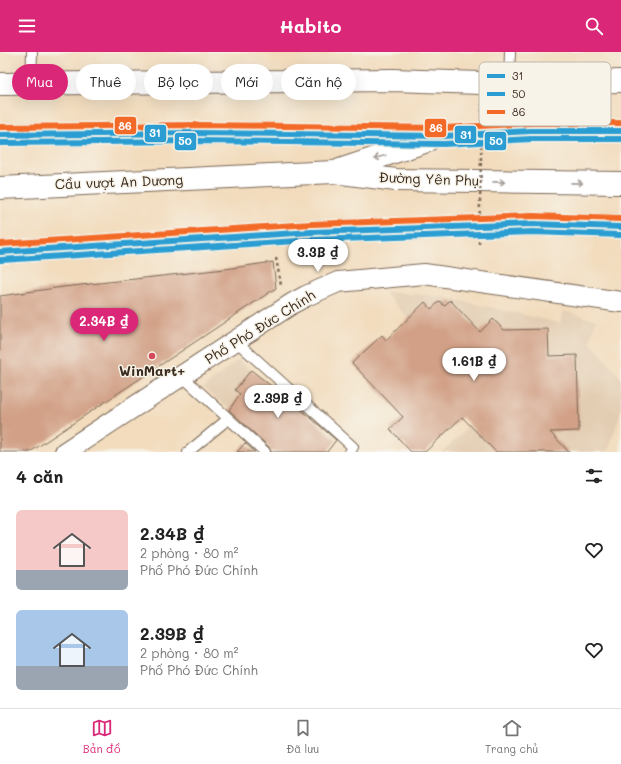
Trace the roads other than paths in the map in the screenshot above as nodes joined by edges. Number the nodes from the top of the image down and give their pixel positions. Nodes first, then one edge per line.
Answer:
1 (32, 52) edge
2 (510, 52) edge
3 (510, 62) edge
4 (32, 64) edge
5 (611, 81) edge
6 (621, 81) edge
7 (68, 83) edge
8 (479, 83) edge
9 (0, 84) edge
10 (12, 84) edge
11 (621, 131) edge
12 (0, 135) edge
13 (444, 136) junction
14 (334, 172) junction
15 (238, 176) joint
16 (621, 183) edge
17 (0, 188) edge
18 (621, 227) edge
19 (0, 252) edge
20 (621, 302) edge
21 (236, 341) junction
22 (182, 376) junction
23 (228, 419) junction
24 (65, 452) edge
25 (188, 452) edge
26 (265, 452) edge
27 (350, 452) edge

1 - 4 lane
2 - 3 lane
5 - 6 main road
7 - 8 main road
9 - 10 main road
11 - 13 main road
12 - 13 main road
13 -> 14 main road
14 - 15 main road, Đường Yên Phụ
14 -> 16 main road, Đường Yên Phụ
15 - 17 main road, Cầu vượt An Dương
18 - 19 main road
20 - 21 street, Phố Phó Đức Chính
21 - 22 street, Phố Phó Đức Chính
21 - 27 lane
22 - 23 lane
22 - 24 street, Phố Phó Đức Chính
23 - 25 lane
23 - 26 lane

